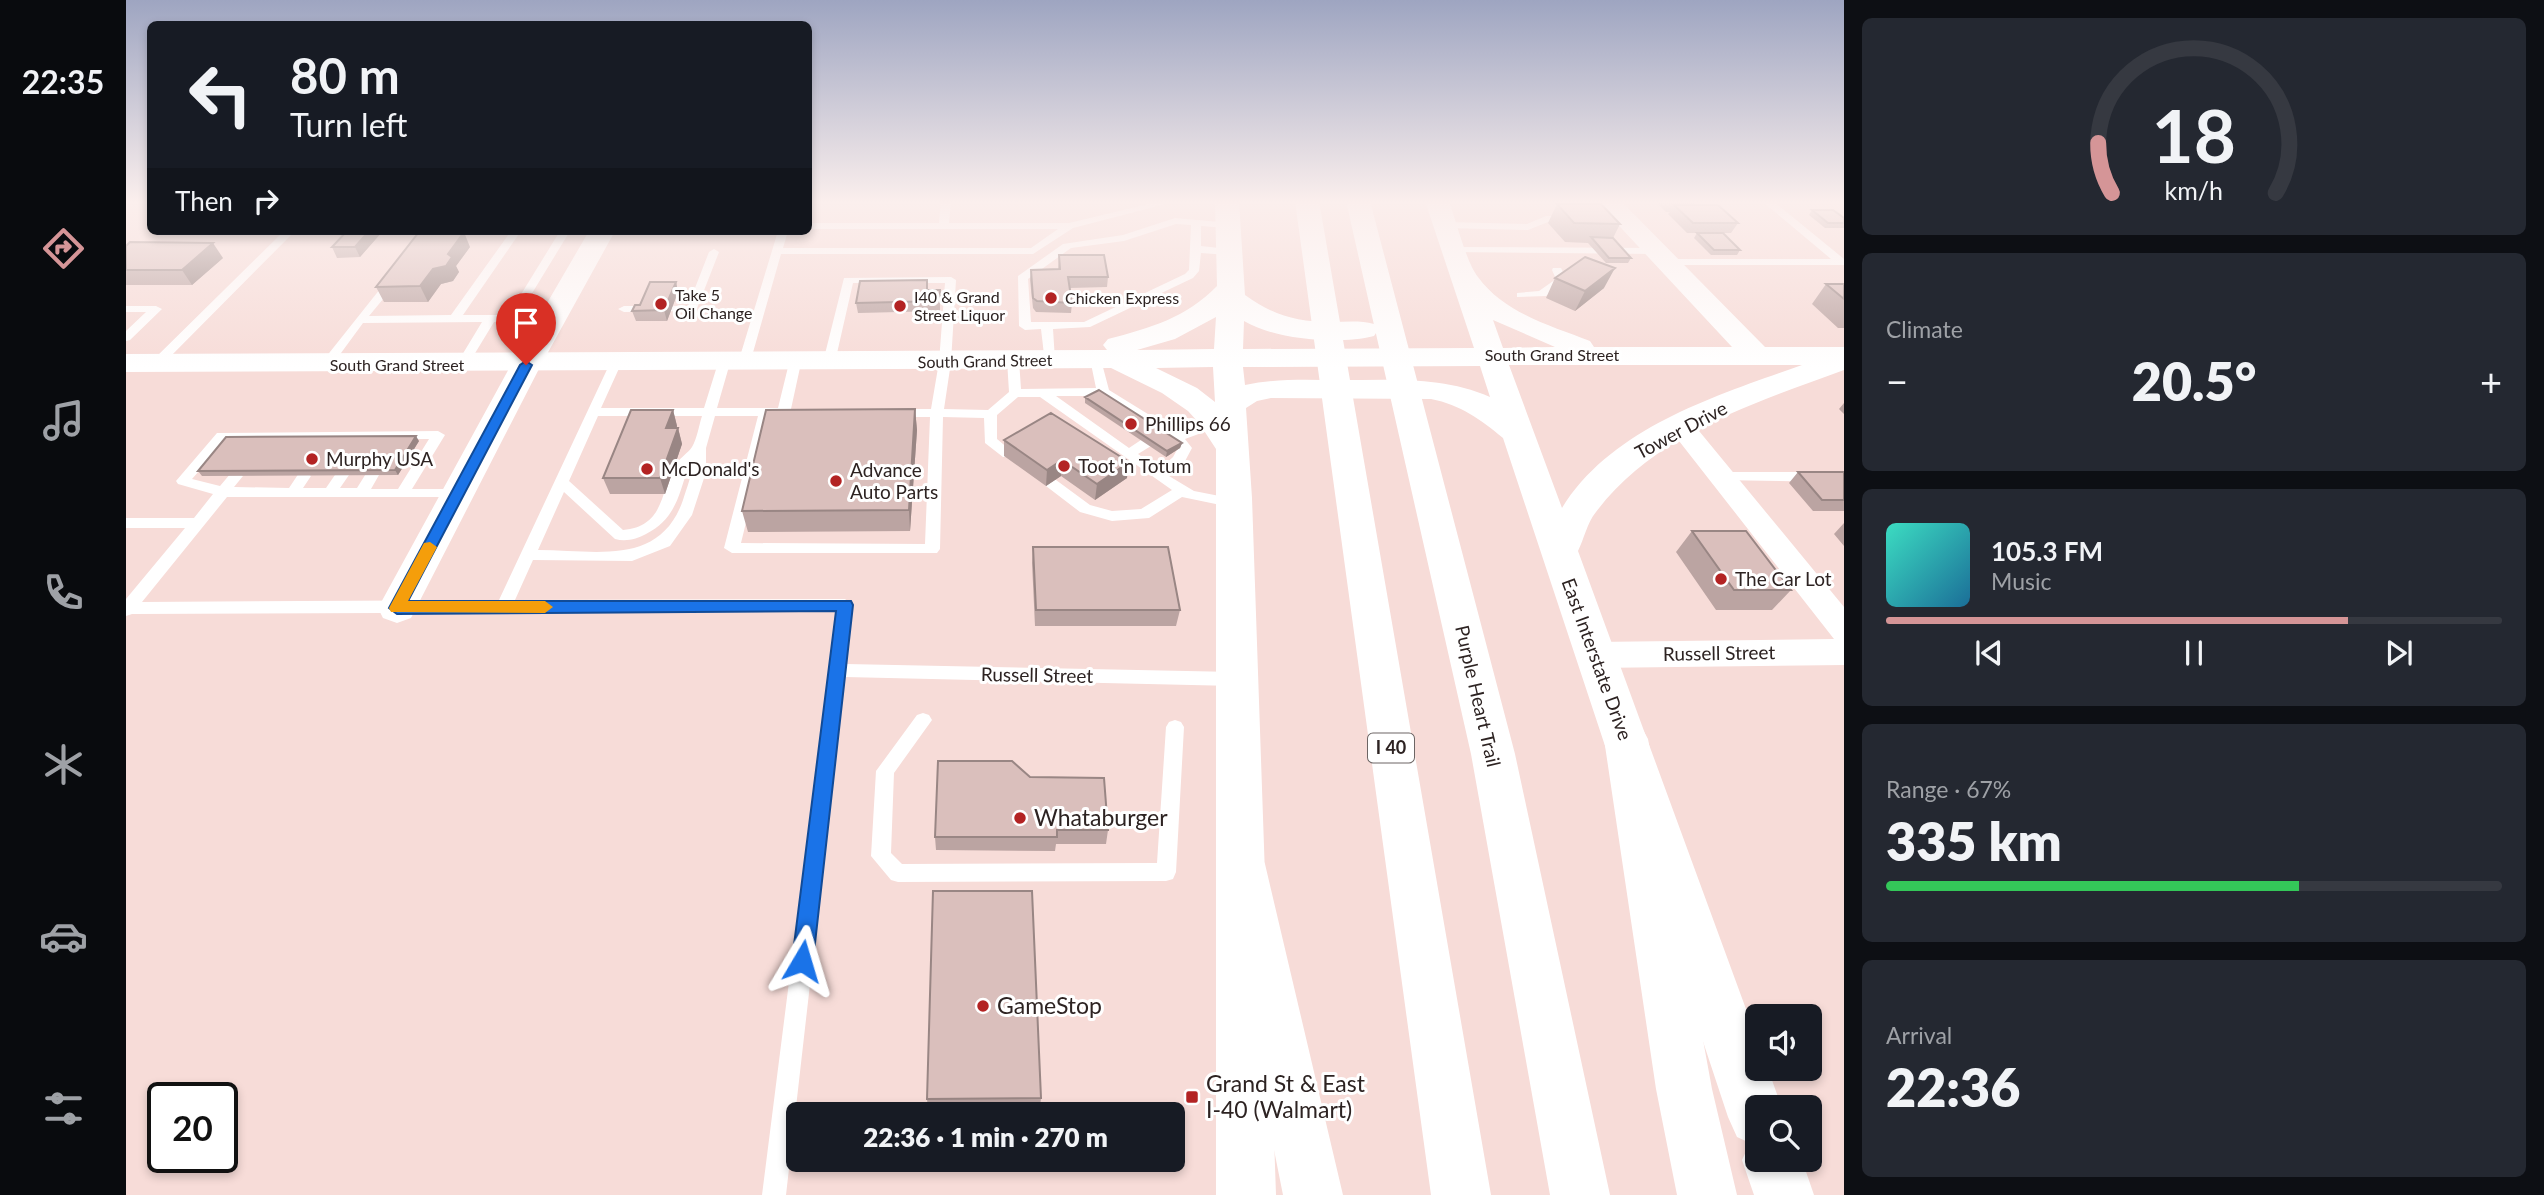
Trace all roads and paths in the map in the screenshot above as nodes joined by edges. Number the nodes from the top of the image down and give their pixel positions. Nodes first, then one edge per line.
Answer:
1 (264, 257) edge
2 (498, 257) edge
3 (549, 257) edge
4 (587, 257) edge
5 (713, 257) edge
6 (775, 257) edge
7 (1051, 257) edge
8 (1195, 257) edge
9 (1228, 257) edge
10 (1316, 257) edge
11 (1371, 257) edge
12 (1457, 257) edge
13 (1662, 257) joint
14 (1843, 262) edge
15 (1557, 270) dead end
16 (401, 271) edge
17 (1465, 281) junction
18 (1230, 293) junction
19 (1521, 295) dead end
20 (126, 309) edge
21 (624, 309) dead end
22 (490, 319) junction
23 (360, 320) junction
24 (454, 320) junction
25 (1047, 326) junction
26 (1454, 334) junction
27 (126, 337) edge
28 (1605, 355) junction
29 (1757, 356) junction
30 (1241, 357) junction
31 (1844, 357) edge
32 (1082, 359) junction
33 (1013, 360) junction
34 (829, 362) junction
35 (945, 362) junction
36 (126, 363) edge
37 (734, 363) junction
38 (794, 363) junction
39 (156, 364) junction
40 (615, 364) junction
41 (326, 365) junction
42 (462, 365) junction
43 (526, 365) junction
44 (1103, 392) junction
45 (1015, 393) junction
46 (1043, 393) junction
47 (593, 412) junction
48 (710, 412) junction
49 (766, 412) junction
50 (881, 413) edge
51 (937, 413) junction
52 (1101, 413) edge
53 (991, 414) junction
54 (1084, 423) junction
55 (1226, 425) junction
56 (1681, 426) junction
57 (1124, 428) edge
58 (1518, 434) junction
59 (1168, 435) junction
60 (1107, 439) junction
61 (1146, 443) edge
62 (699, 448) junction
63 (1008, 454) edge
64 (1129, 454) junction
65 (342, 475) edge
66 (372, 475) edge
67 (236, 476) edge
68 (267, 476) edge
69 (304, 476) edge
70 (1160, 476) junction
71 (1722, 477) junction
72 (1844, 477) edge
73 (561, 482) junction
74 (1051, 483) edge
75 (1183, 490) junction
76 (223, 492) junction
77 (254, 492) junction
78 (293, 492) junction
79 (330, 493) junction
80 (361, 493) junction
81 (402, 494) junction
82 (458, 494) junction
83 (1235, 503) junction
84 (126, 523) edge
85 (197, 523) junction
86 (1559, 552) junction
87 (528, 555) junction
88 (504, 607) junction
89 (397, 608) junction
90 (127, 609) edge
91 (1844, 630) edge
92 (1844, 652) edge
93 (1594, 655) junction
94 (838, 670) junction
95 (1237, 679) junction
96 (923, 720) dead end
97 (1175, 727) dead end
98 (1626, 739) junction
99 (1241, 864) junction
100 (1749, 1095) edge
101 (1776, 1172) edge
102 (774, 1195) edge
103 (1246, 1195) edge
104 (1313, 1195) edge
105 (1461, 1195) edge
106 (1580, 1195) edge
107 (1707, 1195) edge
108 (1784, 1195) edge

1 - 39 lane
2 - 24 lane
3 - 22 lane
4 - 43 main road
5 - 21 lane
6 - 37 lane
7 - 25 lane
8 - 25 lane
9 - 18 main road
10 - 105 main road, I 40
11 - 106 main road, Purple Heart Trail
12 - 17 main road, East Interstate Drive
13 - 14 lane
13 - 29 main road
15 - 19 lane
16 - 23 lane
17 - 26 main road, East Interstate Drive
17 - 28 main road
18 - 26 main road
18 - 30 main road
18 - 32 main road
20 - 27 lane
22 - 24 lane
22 - 42 lane
23 - 24 lane
23 - 41 lane
25 - 32 lane
26 - 28 main road, South Grand Street
26 - 30 main road, South Grand Street
26 - 58 main road, East Interstate Drive
28 - 29 main road, South Grand Street
29 - 31 main road, South Grand Street
30 - 32 main road, South Grand Street
30 - 55 main road
31 - 56 main road, Tower Drive
32 - 33 main road, South Grand Street
32 - 44 lane
32 - 55 main road
33 - 35 main road, South Grand Street
33 - 45 lane
34 - 35 main road, South Grand Street
34 - 35 lane
34 - 38 main road, South Grand Street
35 - 51 lane
36 - 39 main road, South Grand Street
37 - 38 main road, South Grand Street
37 - 40 main road, South Grand Street
37 - 48 lane
38 - 49 lane
39 - 41 main road, South Grand Street
40 - 43 main road, South Grand Street
40 - 47 lane
41 - 42 main road, South Grand Street
42 - 43 main road, South Grand Street
43 - 82 main road
44 - 46 lane
44 - 59 lane
45 - 46 lane
45 - 53 lane
46 - 54 lane
47 - 48 lane
47 - 73 lane
48 - 49 lane
48 - 62 lane
49 - 51 lane
50 - 51 lane
51 - 53 lane
52 - 54 lane
53 - 63 lane
54 - 60 lane
55 - 58 main road
55 - 59 lane
55 - 83 main road
56 - 71 street
56 - 86 main road, Tower Drive
57 - 60 lane
58 - 86 main road, East Interstate Drive
59 - 70 lane
60 - 64 lane
61 - 64 lane
62 - 73 lane
62 - 87 lane
64 - 70 lane
65 - 79 lane
66 - 80 lane
67 - 76 lane
68 - 77 lane
69 - 78 lane
70 - 75 lane
71 - 72 lane
71 - 91 street
73 - 87 lane
74 - 75 lane
75 - 83 lane
76 - 77 lane
76 - 81 lane
76 - 85 lane
77 - 78 lane
78 - 79 lane
79 - 80 lane
80 - 81 lane
81 - 82 lane
82 - 89 main road
83 - 95 main road
84 - 85 lane
85 - 90 lane
86 - 93 main road, East Interstate Drive
87 - 88 lane
88 - 89 lane
88 - 94 lane
89 - 90 lane
92 - 93 street, Russell Street
93 - 98 main road, East Interstate Drive
94 - 95 lane, Russell Street
94 - 102 lane
95 - 99 main road
96 - 97 lane
98 - 100 main road, East Interstate Drive
98 - 107 main road
99 - 103 main road
99 - 104 main road
101 - 108 main road

